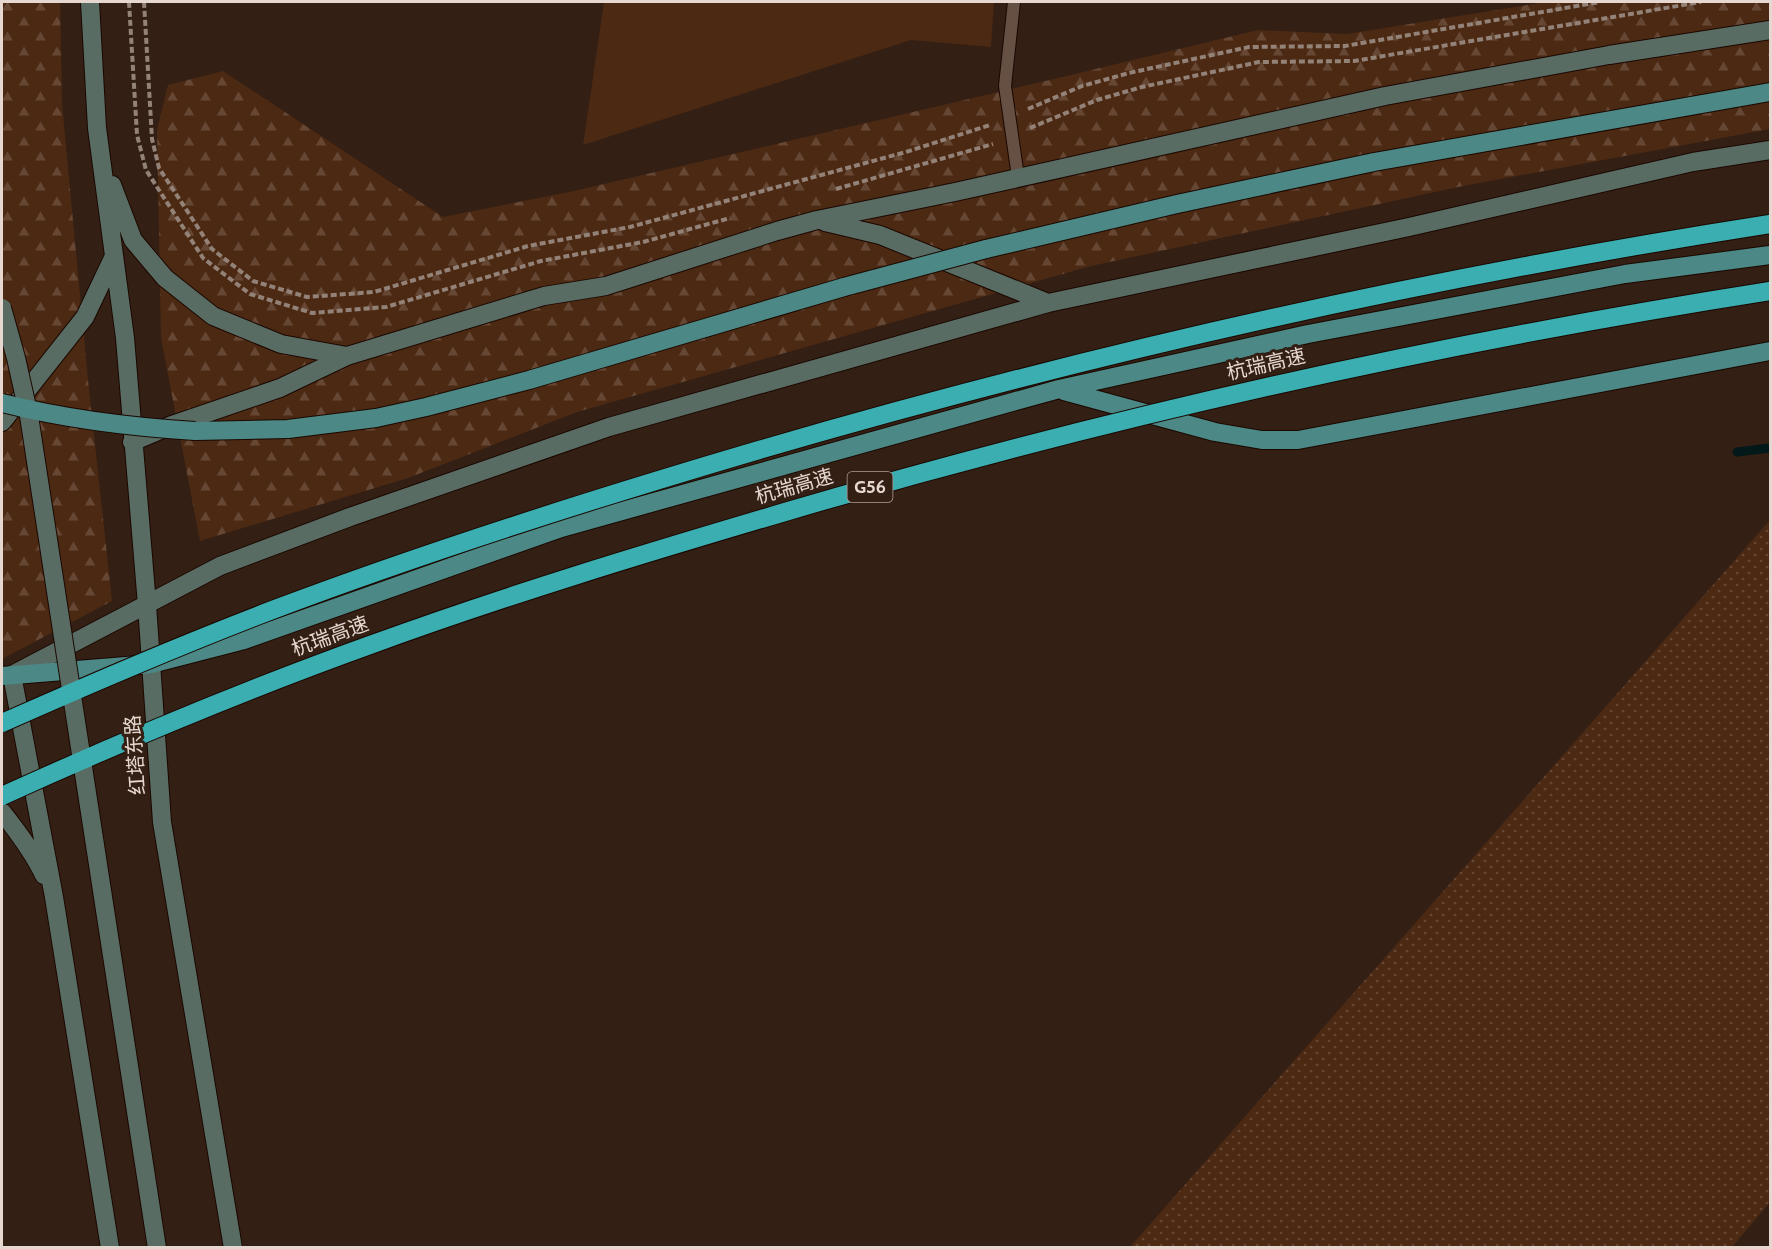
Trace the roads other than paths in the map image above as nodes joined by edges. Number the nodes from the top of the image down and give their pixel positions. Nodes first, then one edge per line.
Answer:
1 (90, 2) edge
2 (1014, 2) edge
3 (1770, 30) edge
4 (1770, 92) edge
5 (1770, 150) edge
6 (102, 161) junction
7 (1018, 177) junction
8 (817, 220) junction
9 (1770, 224) edge
10 (1770, 255) edge
11 (114, 256) junction
12 (1770, 291) edge
13 (1048, 303) junction
14 (2, 308) edge
15 (1770, 351) edge
16 (347, 356) junction
17 (1059, 389) junction
18 (2, 403) edge
19 (2, 422) edge
20 (132, 442) junction
21 (147, 605) junction
22 (151, 664) junction
23 (7, 676) edge
24 (2, 723) edge
25 (2, 796) edge
26 (2, 813) edge
27 (54, 897) junction
28 (110, 1248) edge
29 (157, 1248) edge
30 (232, 1248) edge

1 - 6 main road
2 - 7 lane
3 - 7 main road
4 - 18 main road, bridge
5 - 13 main road
6 - 11 main road, 红塔东路
6 - 16 main road
7 - 8 main road
8 - 13 main road
8 - 16 main road
9 - 24 highway, bridge
10 - 17 main road
11 - 19 main road
11 - 20 main road, 红塔东路
12 - 25 highway, 杭瑞高速 / G56, bridge
13 - 21 main road
14 - 29 main road, bridge
15 - 17 main road
16 - 20 main road
17 - 22 main road
20 - 21 main road, 红塔东路
21 - 22 main road, 红塔东路
21 - 23 main road
22 - 23 main road
22 - 30 main road, 红塔东路
23 - 27 main road
26 - 27 main road
27 - 28 main road

